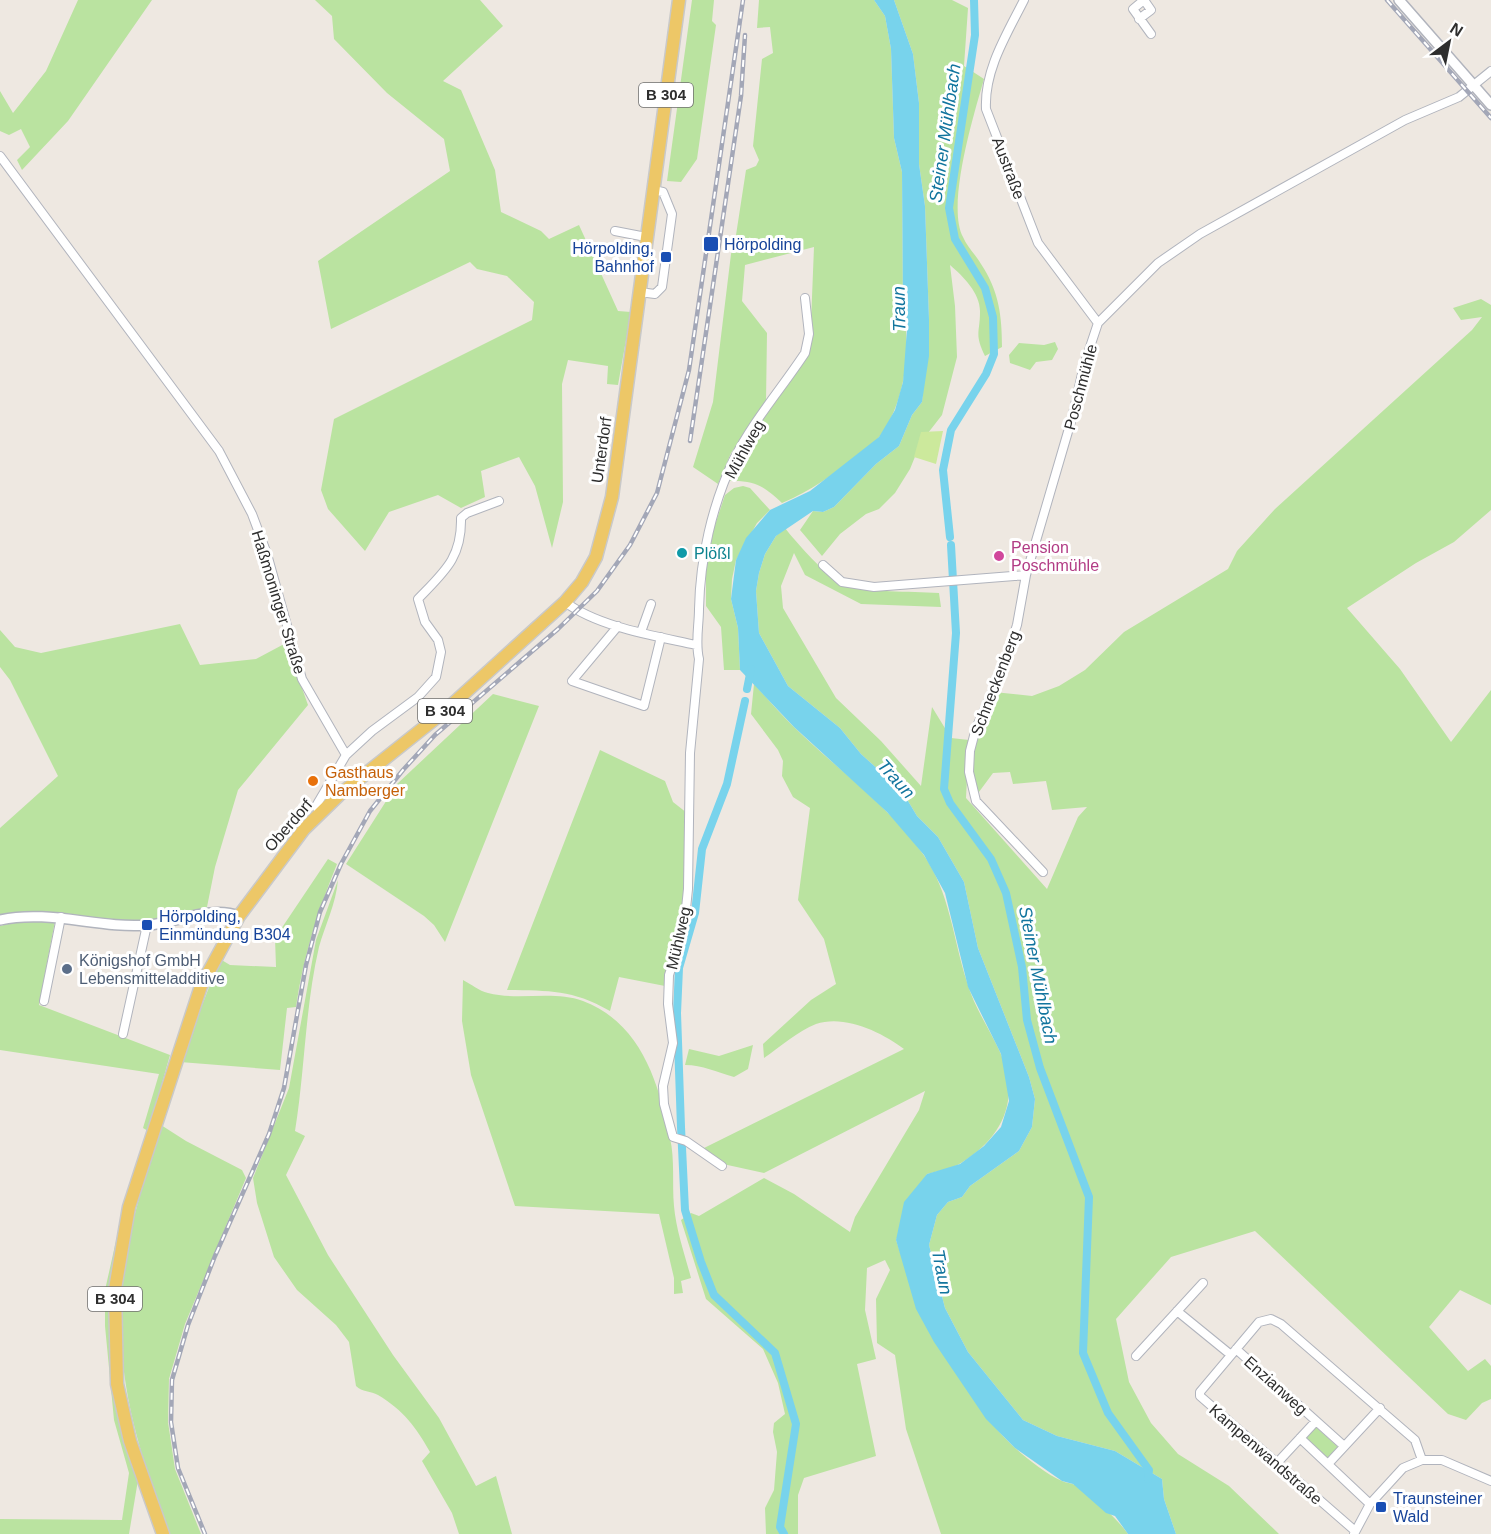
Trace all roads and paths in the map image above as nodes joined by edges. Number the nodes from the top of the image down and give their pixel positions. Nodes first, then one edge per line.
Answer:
1 (679, 0) edge
2 (1024, 0) edge
3 (1399, 0) edge
4 (1139, 19) dead end
5 (1150, 34) dead end
6 (1491, 71) edge
7 (1475, 87) junction
8 (1491, 105) edge
9 (0, 156) edge
10 (653, 190) junction
11 (615, 231) dead end
12 (646, 237) junction
13 (639, 292) junction
14 (805, 298) dead end
15 (1098, 323) junction
16 (499, 501) dead end
17 (823, 565) dead end
18 (1026, 575) junction
19 (565, 602) junction
20 (651, 604) dead end
21 (618, 626) junction
22 (641, 632) junction
23 (661, 638) junction
24 (696, 645) junction
25 (345, 754) junction
26 (320, 813) junction
27 (1043, 872) dead end
28 (239, 916) junction
29 (61, 917) junction
30 (0, 920) edge
31 (147, 925) junction
32 (44, 1001) dead end
33 (123, 1034) dead end
34 (722, 1166) dead end
35 (1203, 1283) dead end
36 (1177, 1311) junction
37 (1233, 1352) junction
38 (1136, 1356) dead end
39 (1380, 1408) junction
40 (1316, 1421) junction
41 (1300, 1438) junction
42 (1344, 1446) junction
43 (1422, 1460) junction
44 (1277, 1464) junction
45 (1328, 1464) junction
46 (1491, 1481) edge
47 (1370, 1504) junction
48 (1354, 1532) edge
49 (163, 1534) edge

1 - 10 main road, Unterdorf / B 304
2 - 15 street, Austraße
3 - 7 street
4 - 5 street
6 - 7 street, Poschmühle
7 - 8 street
7 - 15 street, Poschmühle
9 - 25 street, Haßmoninger Straße
10 - 12 main road, Unterdorf / B 304
10 - 13 street
11 - 12 street
12 - 13 main road, Unterdorf / B 304
13 - 19 main road, Unterdorf / B 304
14 - 24 street, Mühlweg
15 - 18 street, Poschmühle
16 - 25 street
17 - 18 street
18 - 27 street, Schneckenberg
19 - 21 street
19 - 26 main road, Oberdorf / B 304
20 - 22 street
21 - 22 street
21 - 23 street
22 - 23 street
23 - 24 street
24 - 34 street, Mühlweg
25 - 26 street
26 - 28 main road, Oberdorf / B 304
28 - 31 street
28 - 49 main road, Oberdorf / B 304
29 - 30 street
29 - 31 street
29 - 32 street
31 - 33 street
35 - 36 street
36 - 37 street, Enzianweg
36 - 38 street
37 - 39 street, Kampenwandstraße
37 - 40 street, Enzianweg
37 - 44 street, Kampenwandstraße
39 - 42 street
39 - 43 street, Kampenwandstraße
40 - 41 street, Enzianweg
40 - 42 street, Enzianweg
41 - 44 street, Enzianweg
41 - 45 street, Enzianweg
42 - 45 street
43 - 46 street
43 - 47 street
44 - 48 street, Kampenwandstraße
45 - 47 street, Enzianweg
47 - 48 street

